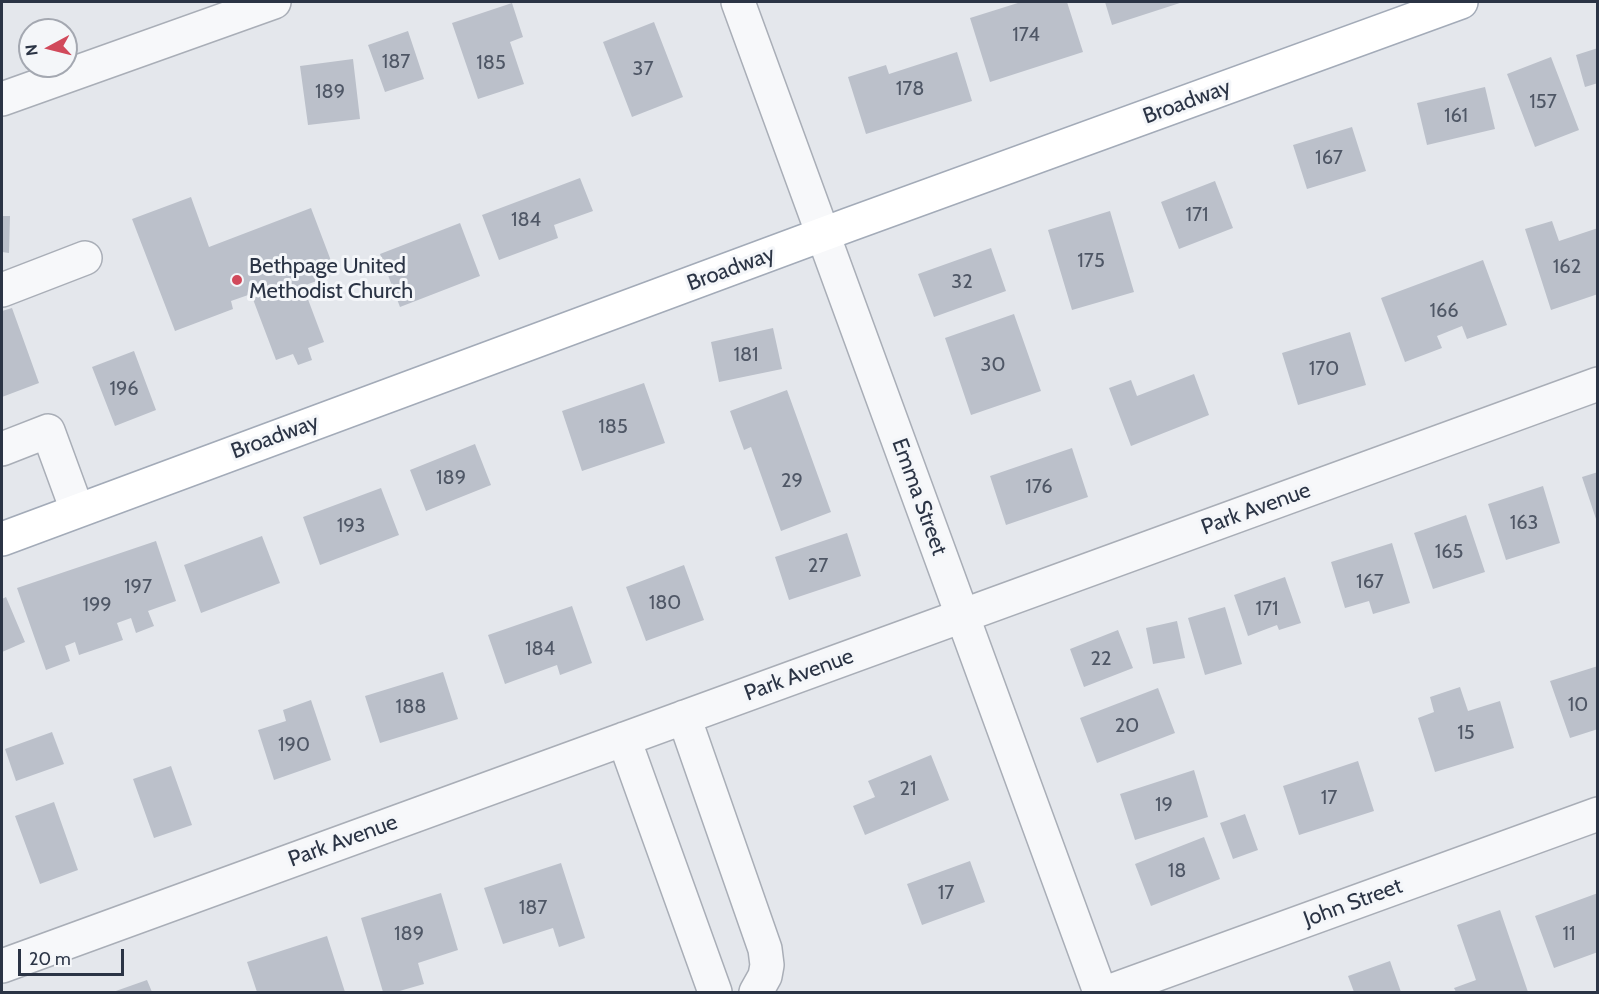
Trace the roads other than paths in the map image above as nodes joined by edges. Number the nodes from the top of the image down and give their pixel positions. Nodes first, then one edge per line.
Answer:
1 (274, 2) edge
2 (738, 2) edge
3 (1461, 2) edge
4 (2, 99) edge
5 (823, 235) junction
6 (86, 258) dead end
7 (2, 290) edge
8 (1598, 384) edge
9 (2, 449) edge
10 (77, 510) junction
11 (2, 539) edge
12 (962, 616) junction
13 (684, 717) junction
14 (624, 739) junction
15 (1598, 814) edge
16 (2, 966) edge
17 (716, 993) edge
18 (756, 993) edge
19 (1100, 993) edge
20 (1108, 993) edge

1 - 4 street
2 - 5 street, Emma Street
3 - 5 main road, Broadway
5 - 10 main road, Broadway
5 - 12 street, Emma Street
6 - 7 street
8 - 12 street, Park Avenue
9 - 10 street
10 - 11 main road, Broadway
12 - 13 street, Park Avenue
12 - 19 street, Emma Street
13 - 14 street, Park Avenue
13 - 18 street
14 - 16 street, Park Avenue
14 - 17 street
15 - 20 street, John Street

